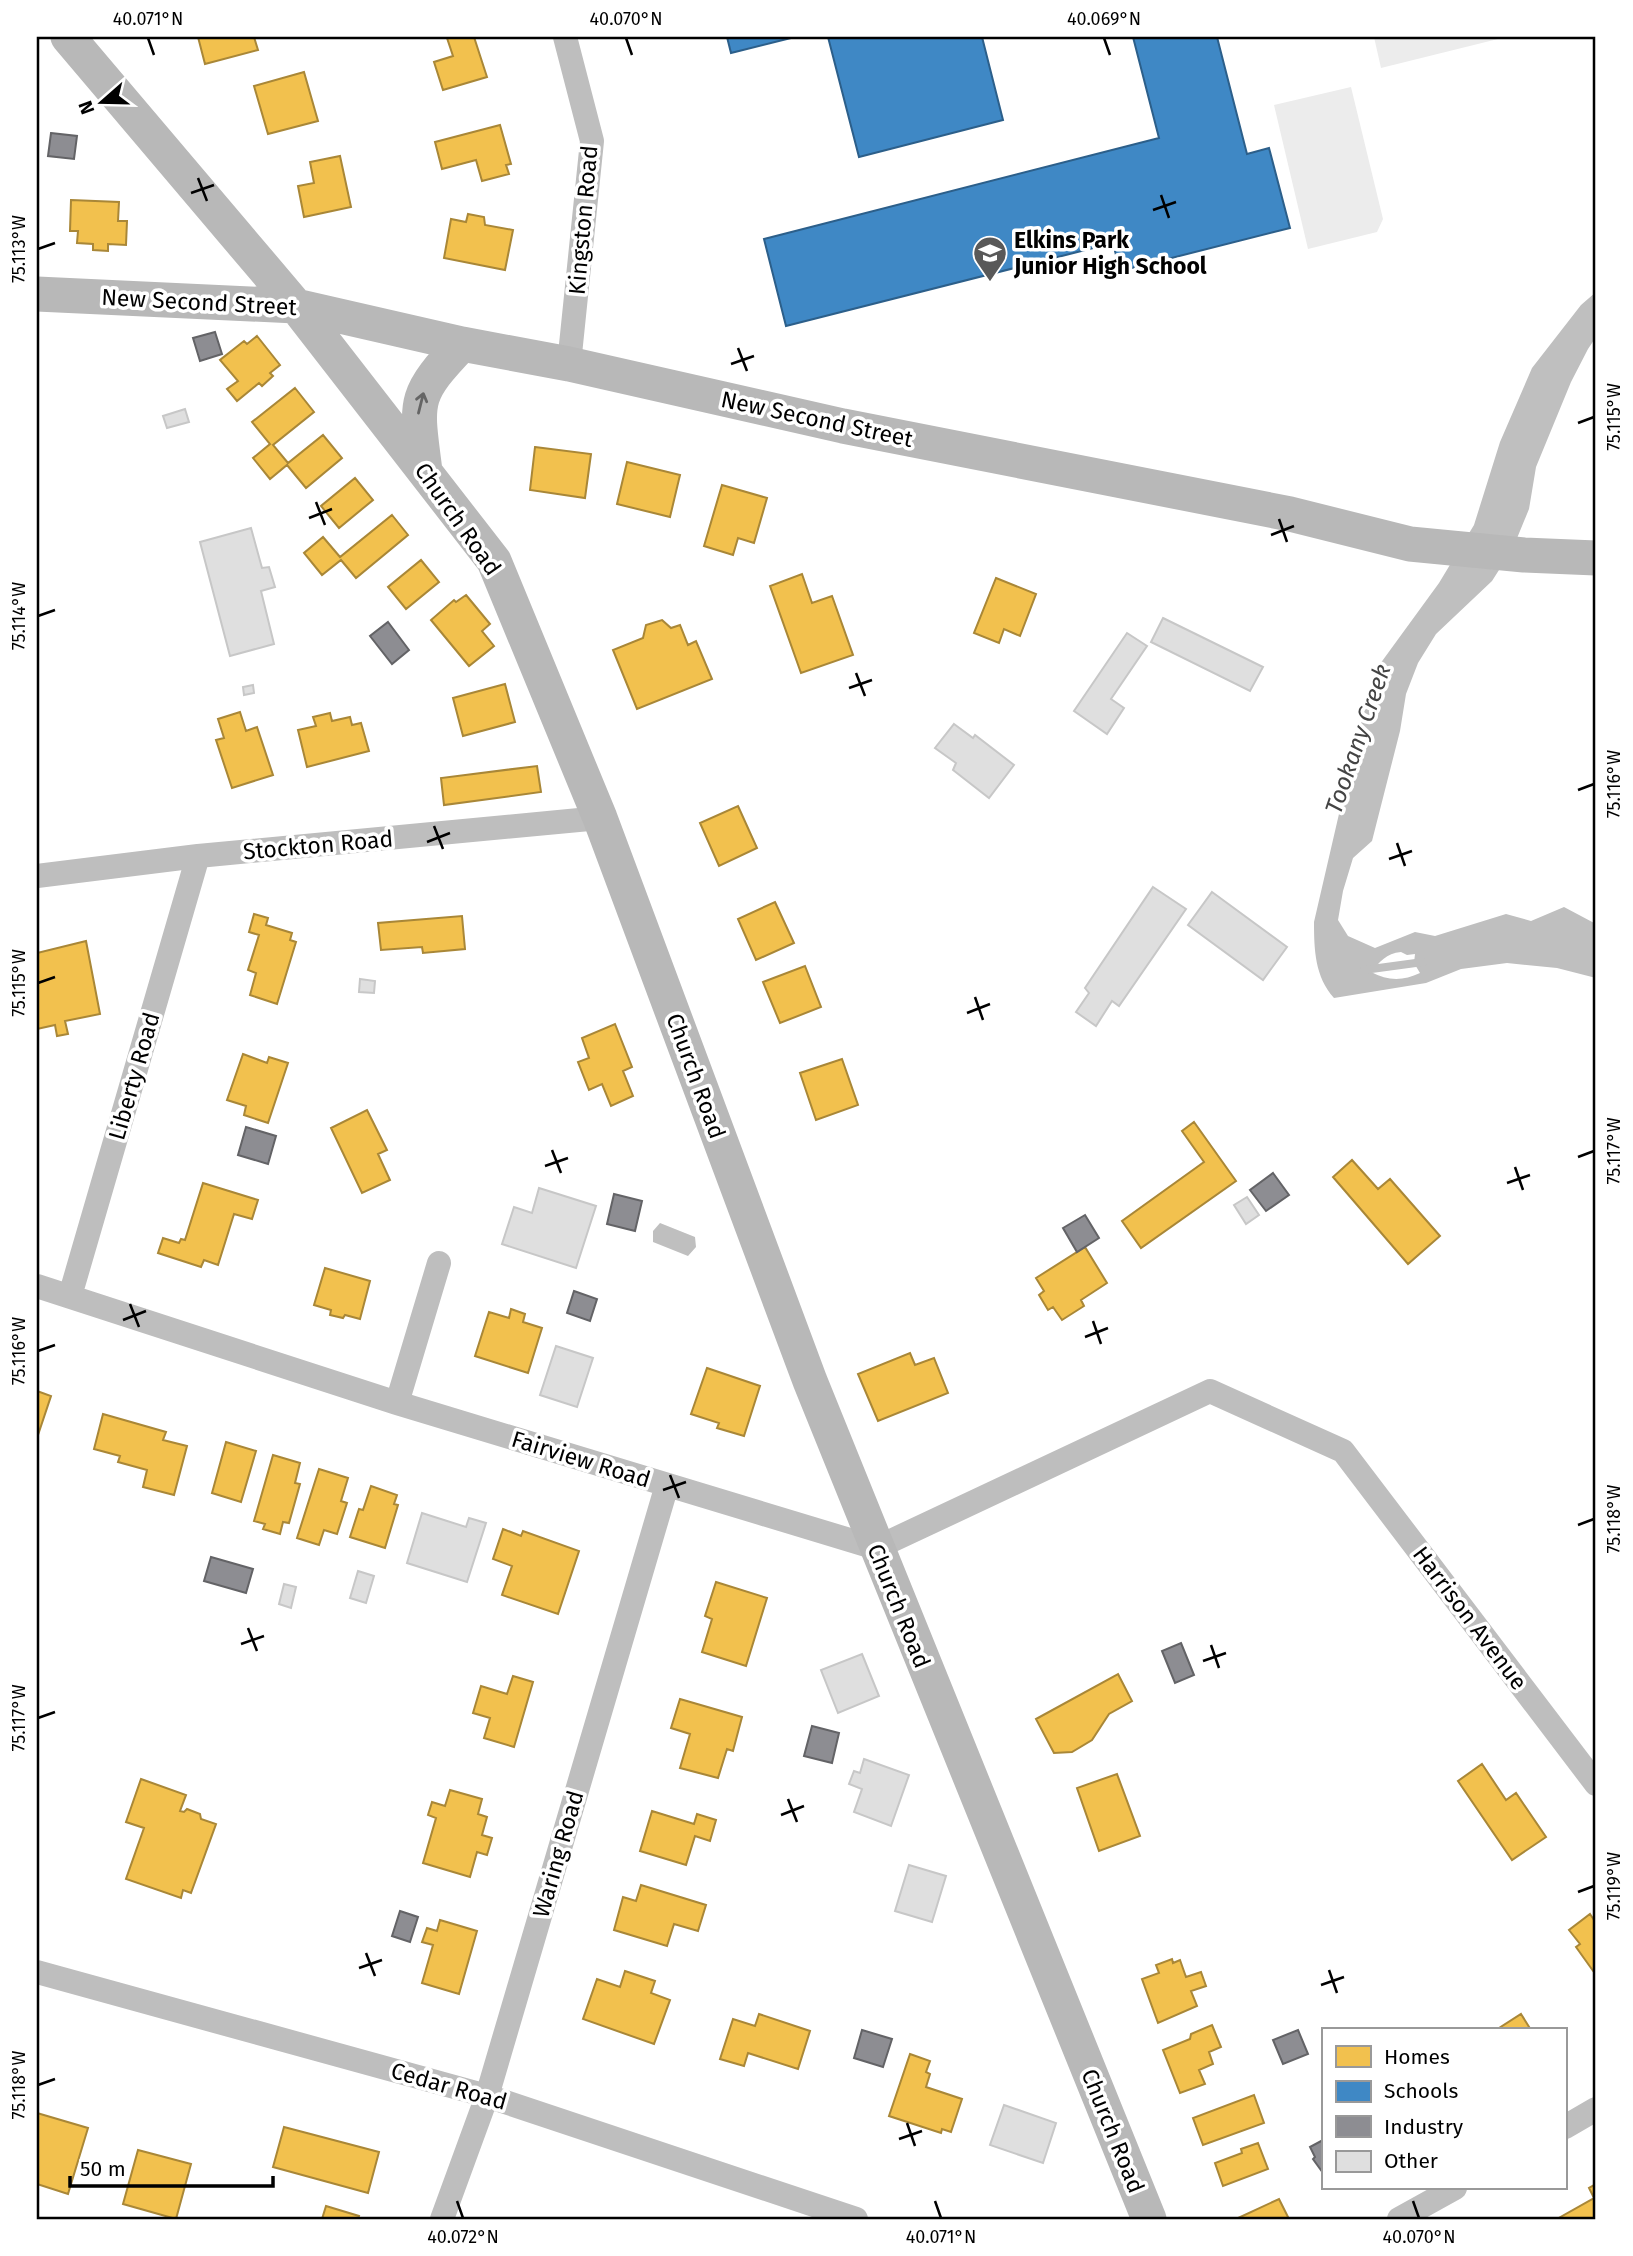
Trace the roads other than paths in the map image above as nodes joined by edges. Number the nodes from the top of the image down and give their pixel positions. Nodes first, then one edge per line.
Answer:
1 (68, 37) edge
2 (565, 37) edge
3 (37, 294) edge
4 (296, 306) junction
5 (462, 344) junction
6 (569, 364) junction
7 (425, 471) junction
8 (1596, 558) edge
9 (600, 818) junction
10 (198, 856) junction
11 (37, 876) edge
12 (439, 1263) dead end
13 (37, 1286) edge
14 (70, 1296) junction
15 (397, 1403) junction
16 (667, 1485) junction
17 (876, 1548) junction
18 (1596, 1784) edge
19 (37, 1972) edge
20 (487, 2096) junction
21 (1596, 2109) edge
22 (1566, 2126) edge
23 (1451, 2190) edge
24 (442, 2219) edge
25 (856, 2219) edge
26 (1149, 2219) edge
27 (1399, 2219) edge

1 - 4 street, Church Road
2 - 6 street, Kingston Road
3 - 4 street, New Second Street
4 - 5 street, New Second Street
4 - 7 street, Church Road
5 - 6 street, New Second Street
7 -> 5 street
6 - 8 street, New Second Street
7 - 9 street, Church Road
9 - 10 street, Stockton Road
9 - 17 street, Church Road
10 - 11 street, Stockton Road
10 - 14 street, Liberty Road
12 - 15 street
13 - 14 street, Fairview Road
14 - 15 street, Fairview Road
15 - 16 street, Fairview Road
16 - 17 street, Fairview Road
16 - 20 street, Waring Road
17 - 18 street, Harrison Avenue
17 - 26 street, Church Road
19 - 20 street, Cedar Road
20 - 24 street, Waring Road
20 - 25 street, Cedar Road
21 - 22 street
23 - 27 street

